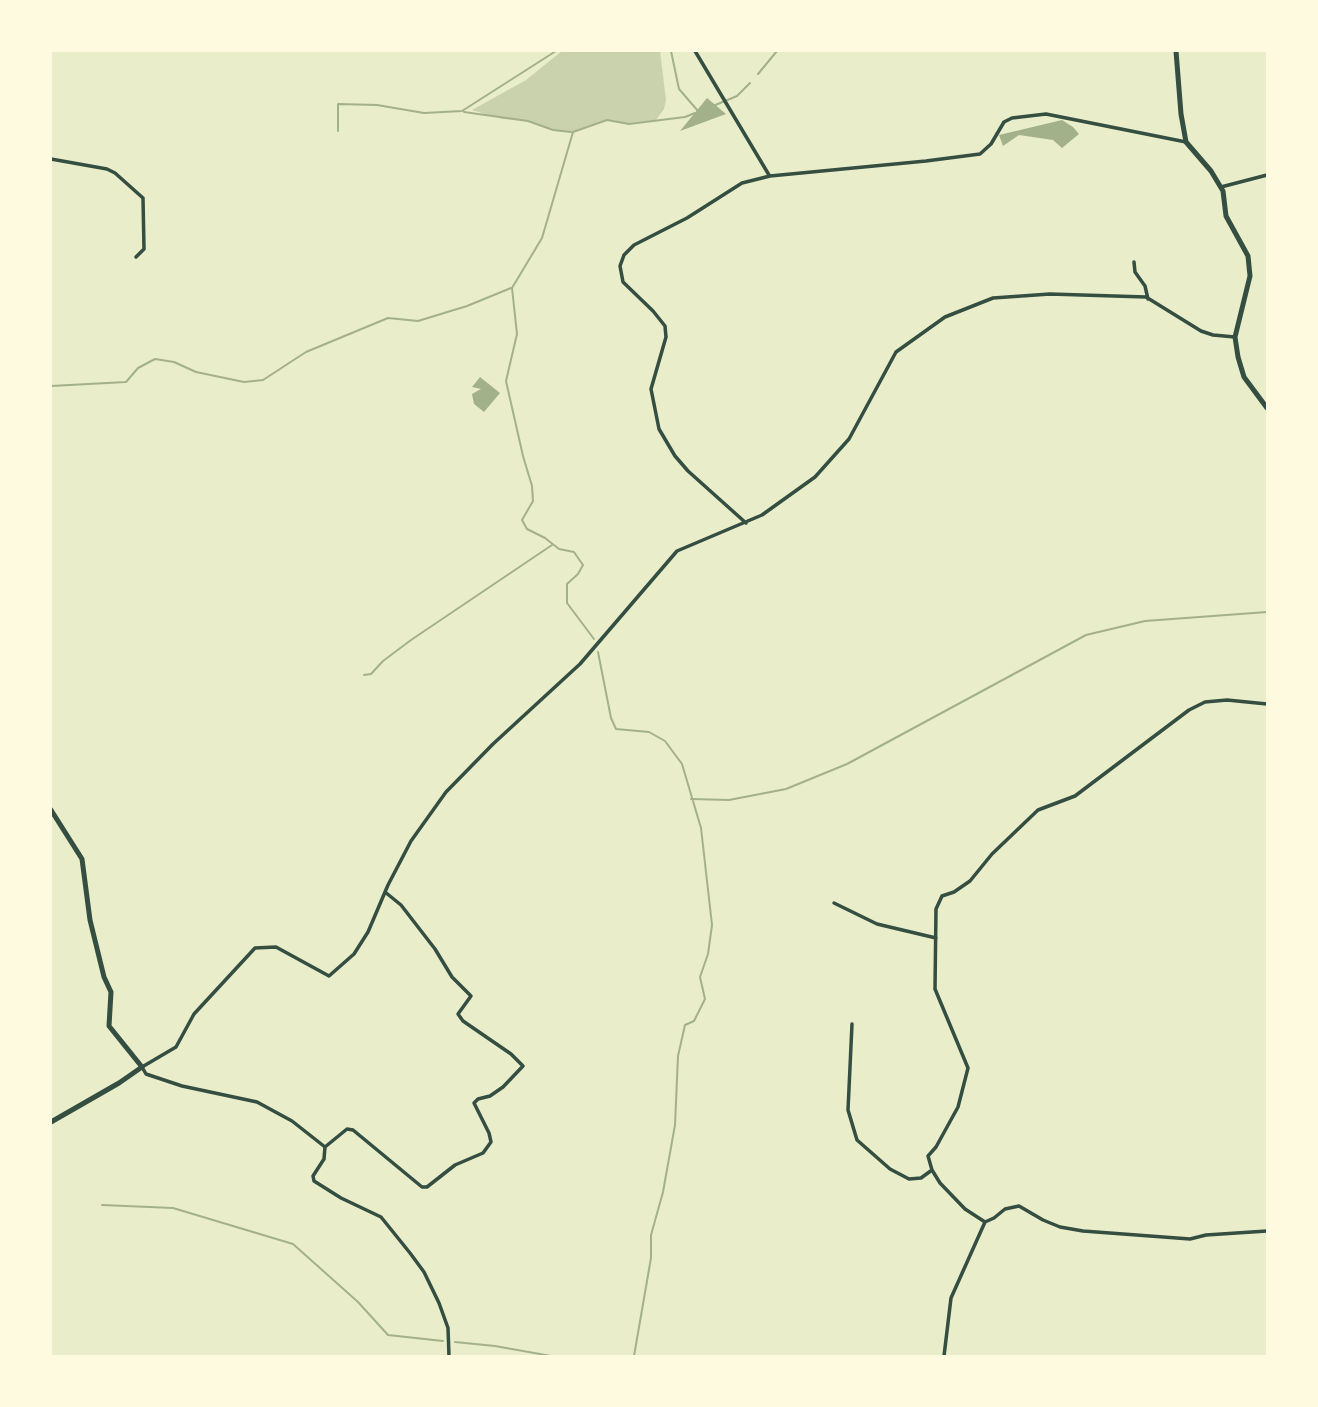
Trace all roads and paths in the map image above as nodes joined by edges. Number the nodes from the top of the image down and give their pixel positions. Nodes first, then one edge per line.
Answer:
1 (695, 51) edge
2 (1176, 51) edge
3 (1186, 142) junction
4 (51, 159) edge
5 (1267, 175) edge
6 (770, 176) junction
7 (1221, 187) junction
8 (136, 257) dead end
9 (1134, 262) dead end
10 (1148, 299) junction
11 (1234, 337) junction
12 (1267, 408) edge
13 (746, 523) junction
14 (1267, 704) edge
15 (51, 810) edge
16 (385, 891) junction
17 (834, 903) dead end
18 (936, 938) junction
19 (852, 1024) dead end
20 (142, 1067) junction
21 (51, 1122) edge
22 (325, 1147) junction
23 (932, 1170) junction
24 (985, 1222) junction
25 (1267, 1231) edge
26 (449, 1356) edge
27 (944, 1356) edge

1 - 6 street
2 - 3 main road
3 - 6 street
3 - 7 main road
4 - 8 street
5 - 7 street
6 - 13 street
7 - 11 main road
9 - 10 street
10 - 11 street
10 - 13 street
11 - 12 main road
13 - 16 street
14 - 18 street
15 - 20 main road
16 - 20 street
16 - 22 street
17 - 18 street
18 - 23 street
19 - 23 street
20 - 21 main road
20 - 22 street
22 - 26 street
23 - 24 street
24 - 25 street
24 - 27 street

